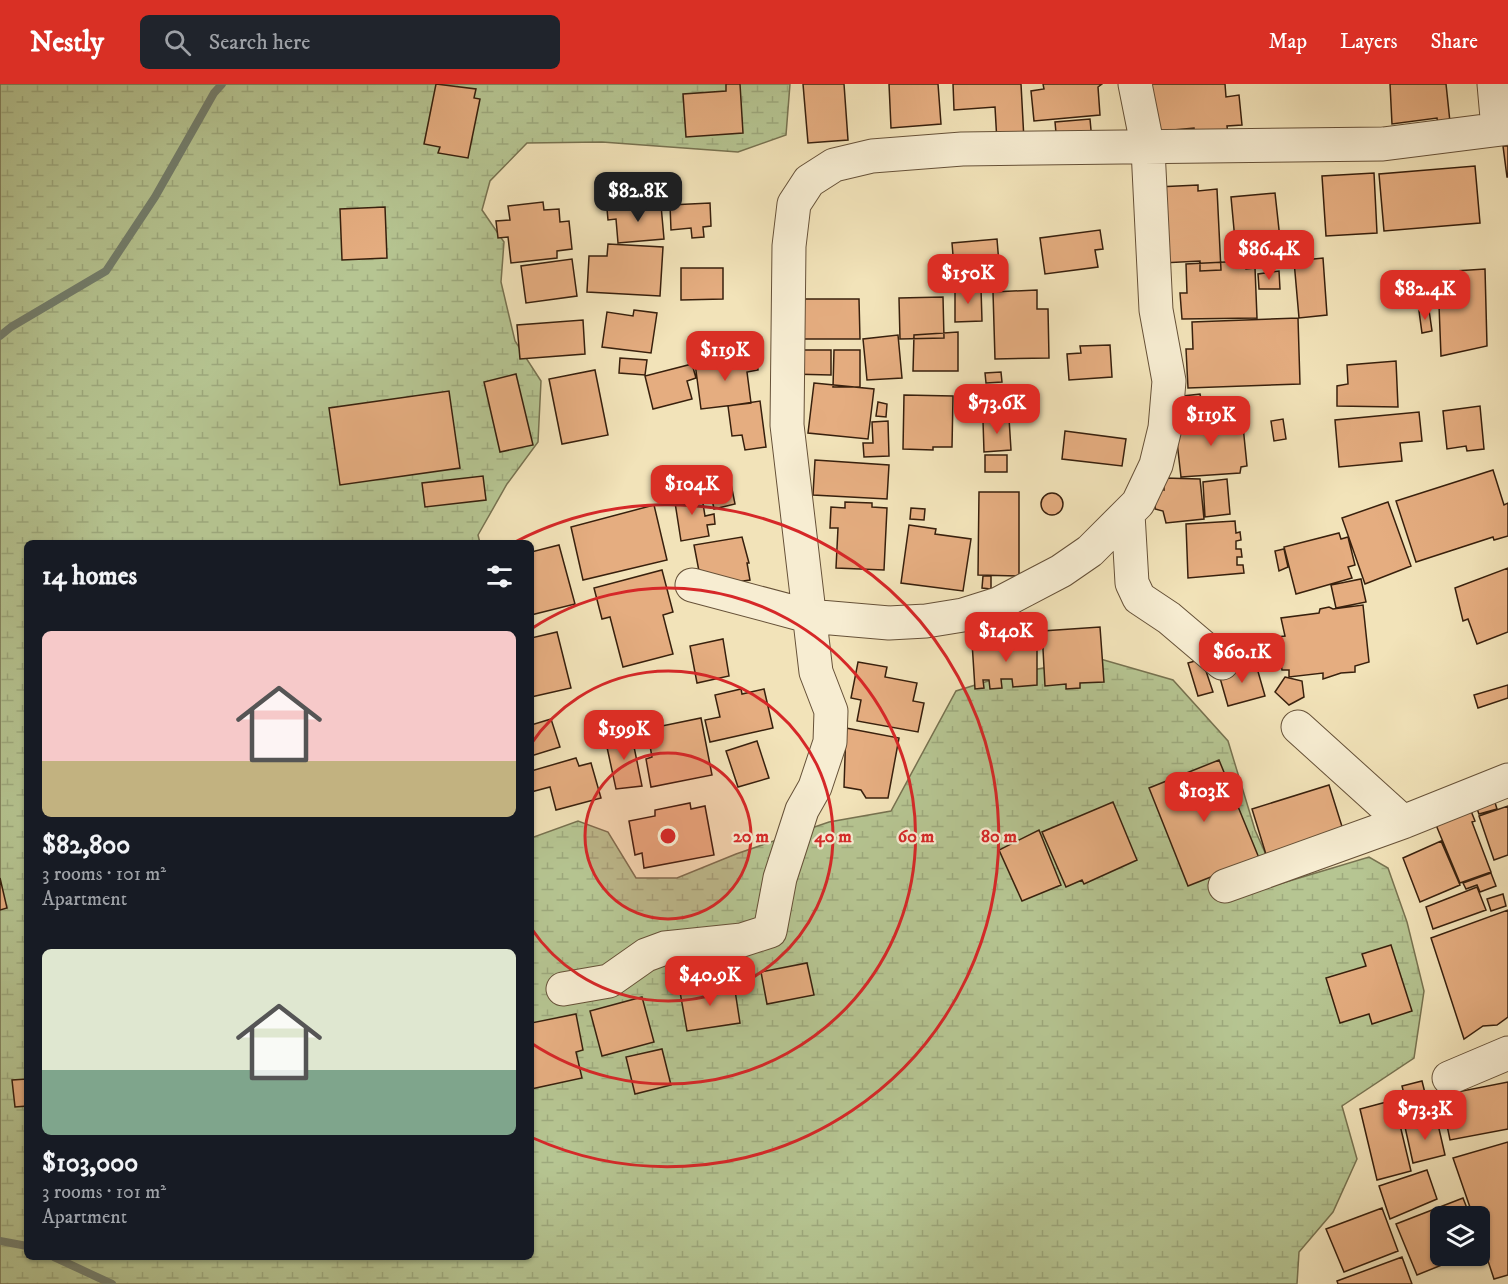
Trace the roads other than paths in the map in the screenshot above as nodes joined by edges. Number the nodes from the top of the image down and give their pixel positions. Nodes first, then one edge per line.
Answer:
1 (1135, 84) edge
2 (1494, 84) edge
3 (1503, 128) edge
4 (1148, 149) junction
5 (1128, 514) junction
6 (692, 585) dead end
7 (807, 616) junction
8 (1222, 663) dead end
9 (1298, 727) dead end
10 (1508, 780) edge
11 (1403, 822) junction
12 (1225, 886) dead end
13 (563, 989) dead end
14 (1508, 1053) edge
15 (1449, 1078) dead end

1 - 4 street
2 - 3 street
3 - 4 street
4 - 5 street
4 - 7 street
5 - 7 street
5 - 8 street
6 - 7 street
7 - 13 street
9 - 11 street
10 - 11 street
11 - 12 street
14 - 15 street

